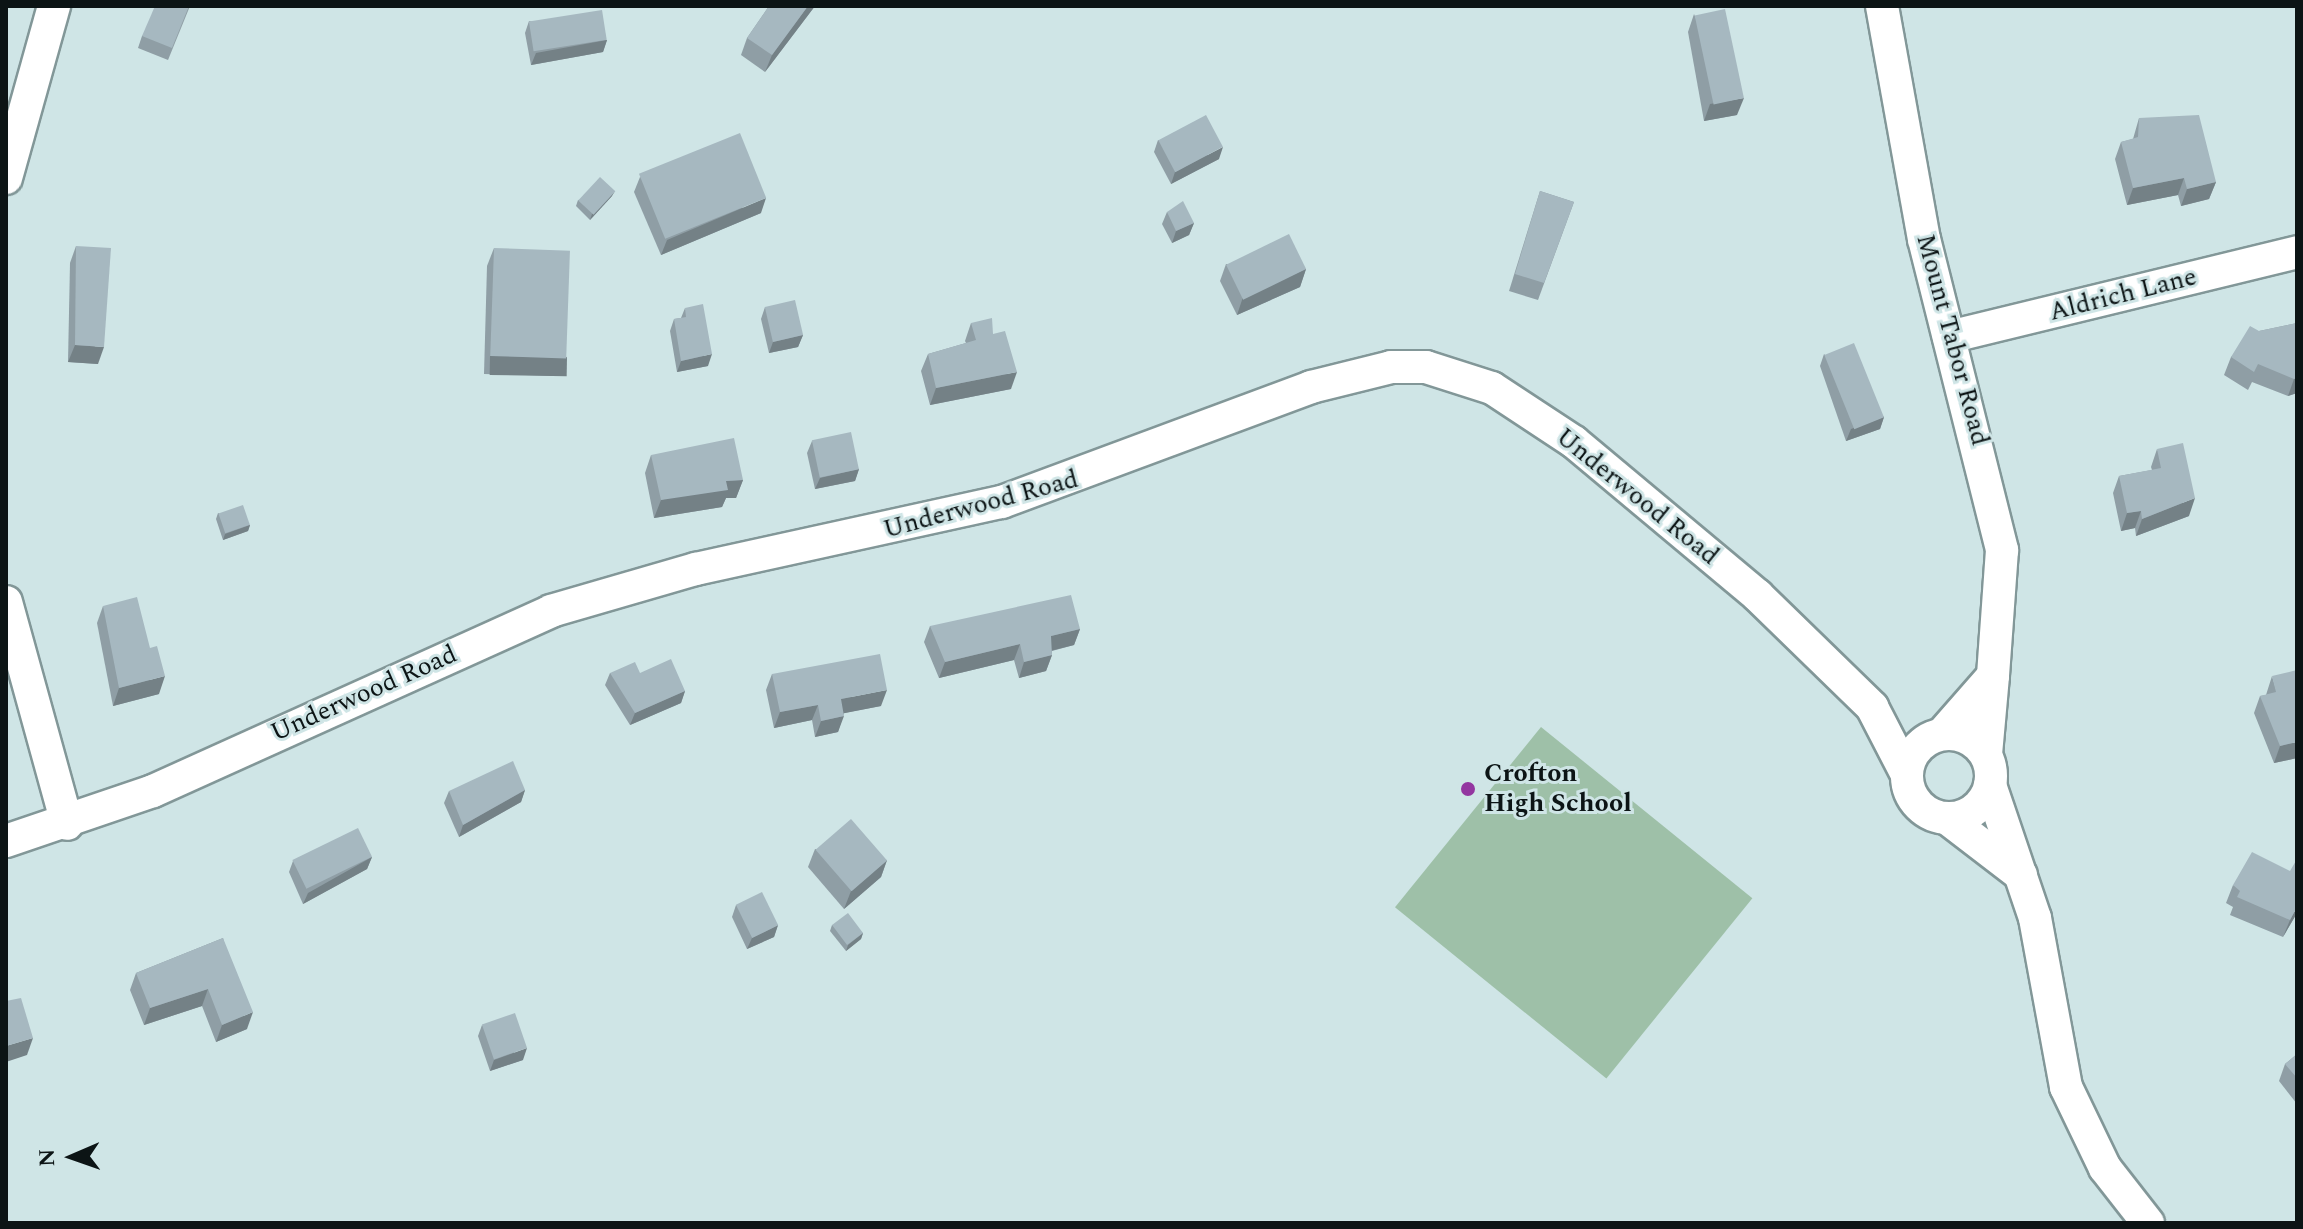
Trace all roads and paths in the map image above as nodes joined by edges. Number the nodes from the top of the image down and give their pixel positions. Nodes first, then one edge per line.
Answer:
1 (54, 6) edge
2 (1882, 6) edge
3 (6, 178) edge
4 (2297, 252) edge
5 (1949, 337) junction
6 (6, 602) edge
7 (1993, 676) junction
8 (1872, 707) junction
9 (1940, 735) junction
10 (1988, 770) junction
11 (1906, 773) junction
12 (1948, 819) junction
13 (67, 824) junction
14 (6, 841) edge
15 (2021, 875) junction
16 (2148, 1223) edge

1 - 3 street
2 - 5 street, Mount Tabor Road
4 - 5 street, Aldrich Lane
5 - 7 street, Mount Tabor Road
6 - 13 street
7 - 9 street
7 - 10 street, Mount Tabor Road
8 - 9 street, Underwood Road
8 - 11 street, Underwood Road
8 - 13 street, Underwood Road
9 - 10 street
9 - 11 street
10 - 12 street
10 - 15 street
11 - 12 street
12 - 15 street
13 - 14 street, Underwood Road
15 - 16 street

